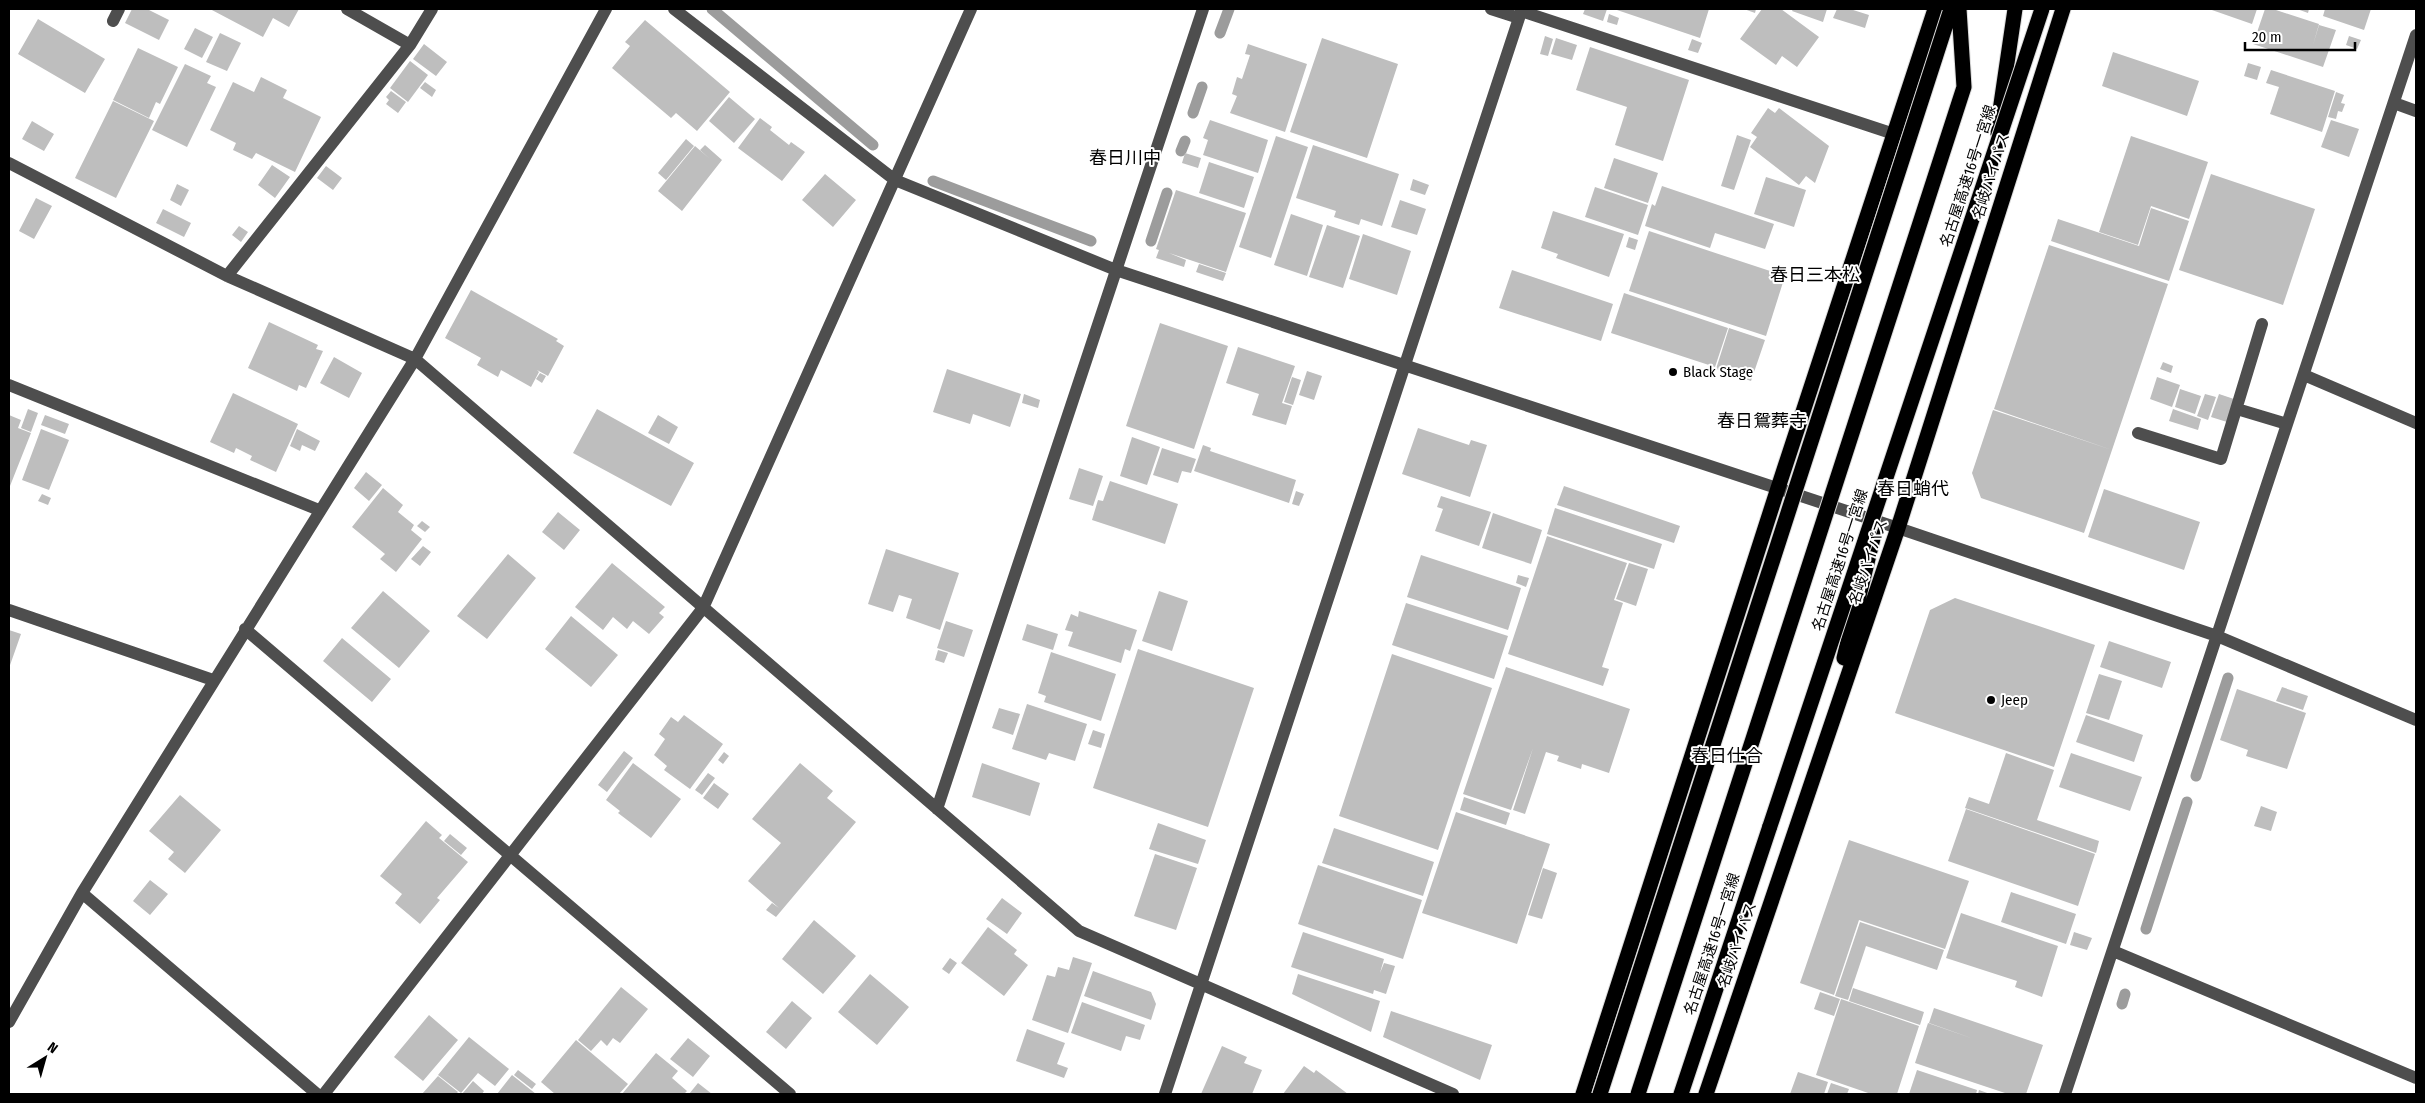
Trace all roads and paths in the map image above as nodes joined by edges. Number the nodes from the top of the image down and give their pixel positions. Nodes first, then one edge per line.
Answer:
1 (119, 9) edge
2 (347, 9) edge
3 (432, 9) edge
4 (606, 9) edge
5 (674, 9) edge
6 (971, 9) edge
7 (1203, 9) edge
8 (1491, 9) edge
9 (1935, 9) edge
10 (1951, 9) edge
11 (1959, 9) edge
12 (2015, 9) edge
13 (2042, 9) edge
14 (2063, 9) edge
15 (1521, 13) edge
16 (113, 21) dead end
17 (2416, 35) edge
18 (410, 45) junction
19 (2394, 104) junction
20 (2416, 111) edge
21 (1894, 134) junction
22 (9, 163) edge
23 (895, 180) junction
24 (1116, 270) junction
25 (227, 276) junction
26 (2262, 324) dead end
27 (415, 359) junction
28 (1405, 365) junction
29 (2304, 375) junction
30 (9, 386) edge
31 (2237, 408) junction
32 (2416, 423) edge
33 (2287, 424) junction
34 (2138, 433) dead end
35 (1778, 488) junction
36 (319, 510) junction
37 (1877, 521) junction
38 (1898, 528) junction
39 (704, 608) junction
40 (9, 610) edge
41 (245, 629) junction
42 (2217, 636) junction
43 (214, 680) junction
44 (2416, 720) edge
45 (1824, 745) junction
46 (937, 809) junction
47 (511, 855) junction
48 (82, 893) junction
49 (2113, 951) junction
50 (1202, 984) junction
51 (9, 1022) edge
52 (2416, 1078) edge
53 (316, 1094) edge
54 (324, 1094) edge
55 (790, 1094) edge
56 (1165, 1094) edge
57 (1453, 1094) edge
58 (1583, 1094) edge
59 (1600, 1094) edge
60 (1638, 1094) edge
61 (1681, 1094) edge
62 (1706, 1094) edge
63 (2066, 1094) edge

1 - 16 street
2 - 18 street
3 - 18 street
4 - 27 street
5 - 23 street
6 - 23 street
7 - 24 street
8 - 15 street
9 - 21 highway
10 - 59 highway, bridge
11 - 60 highway, bridge
12 - 37 highway
13 - 61 highway, 名古屋高速16号一宮線, bridge
14 - 38 highway, 名岐バイパス
15 - 21 street
15 - 28 street
17 - 19 street
18 - 25 street
19 - 20 street
19 - 29 street
21 - 35 highway
22 - 25 street
23 - 24 street
23 - 39 street
24 - 28 street
24 - 46 street
25 - 27 street
26 - 31 street
27 - 36 street
27 - 39 street
28 - 35 street
28 - 50 street
29 - 32 street
29 - 33 street
30 - 36 street
31 - 33 street
31 - 34 street
33 - 42 street
35 - 37 street
35 - 58 highway
36 - 41 street
37 - 38 street
37 - 45 highway
38 - 42 street
38 - 45 highway, 名岐バイパス
39 - 46 street
39 - 47 street
40 - 43 street
41 - 43 street
41 - 47 street
42 - 44 street
42 - 49 street
43 - 48 street
45 - 62 highway, 名岐バイパス
46 - 50 street
47 - 54 street
47 - 55 street
48 - 51 street
48 - 53 street
49 - 52 street
49 - 63 street
50 - 56 street
50 - 57 street

